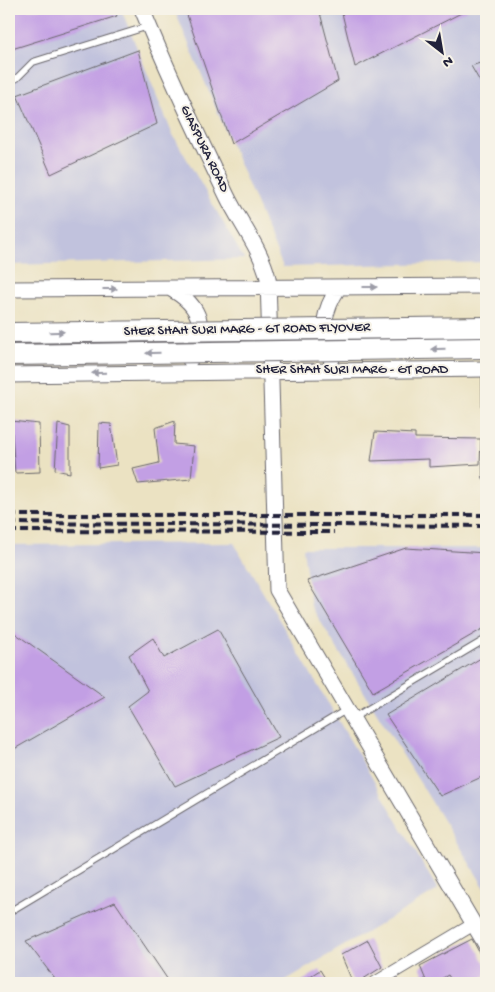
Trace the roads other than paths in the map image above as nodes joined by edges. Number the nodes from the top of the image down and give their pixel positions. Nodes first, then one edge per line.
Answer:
1 (142, 9) edge
2 (149, 26) junction
3 (9, 82) edge
4 (486, 286) edge
5 (269, 287) junction
6 (339, 287) junction
7 (169, 288) junction
8 (9, 289) edge
9 (486, 327) edge
10 (9, 333) edge
11 (486, 348) edge
12 (9, 355) edge
13 (485, 369) edge
14 (270, 370) junction
15 (336, 370) junction
16 (176, 372) junction
17 (9, 375) edge
18 (486, 476) edge
19 (486, 640) edge
20 (349, 714) junction
21 (9, 912) edge
22 (474, 924) junction
23 (486, 945) edge
24 (375, 983) edge

1 - 2 street, GIASPURA ROAD
2 - 3 lane
2 - 5 street, GIASPURA ROAD
6 -> 4 street
5 - 6 street
5 - 7 street
5 - 14 street, GIASPURA ROAD
6 - 15 street
8 -> 7 street
7 - 16 street
10 -> 9 highway, SHER SHAH SURI MARG - GT ROAD FLYOVER, bridge
11 -> 12 highway, SHER SHAH SURI MARG - GT ROAD FLYOVER, bridge
13 - 15 street, SHER SHAH SURI MARG - GT ROAD
13 - 18 lane
14 - 15 street, SHER SHAH SURI MARG - GT ROAD
14 - 16 street, SHER SHAH SURI MARG - GT ROAD
14 - 20 street, GIASPURA ROAD
16 -> 17 street, SHER SHAH SURI MARG - GT ROAD
19 - 20 lane
20 - 21 lane
20 - 22 street, GIASPURA ROAD
22 - 23 street, GIASPURA ROAD
22 - 24 street

